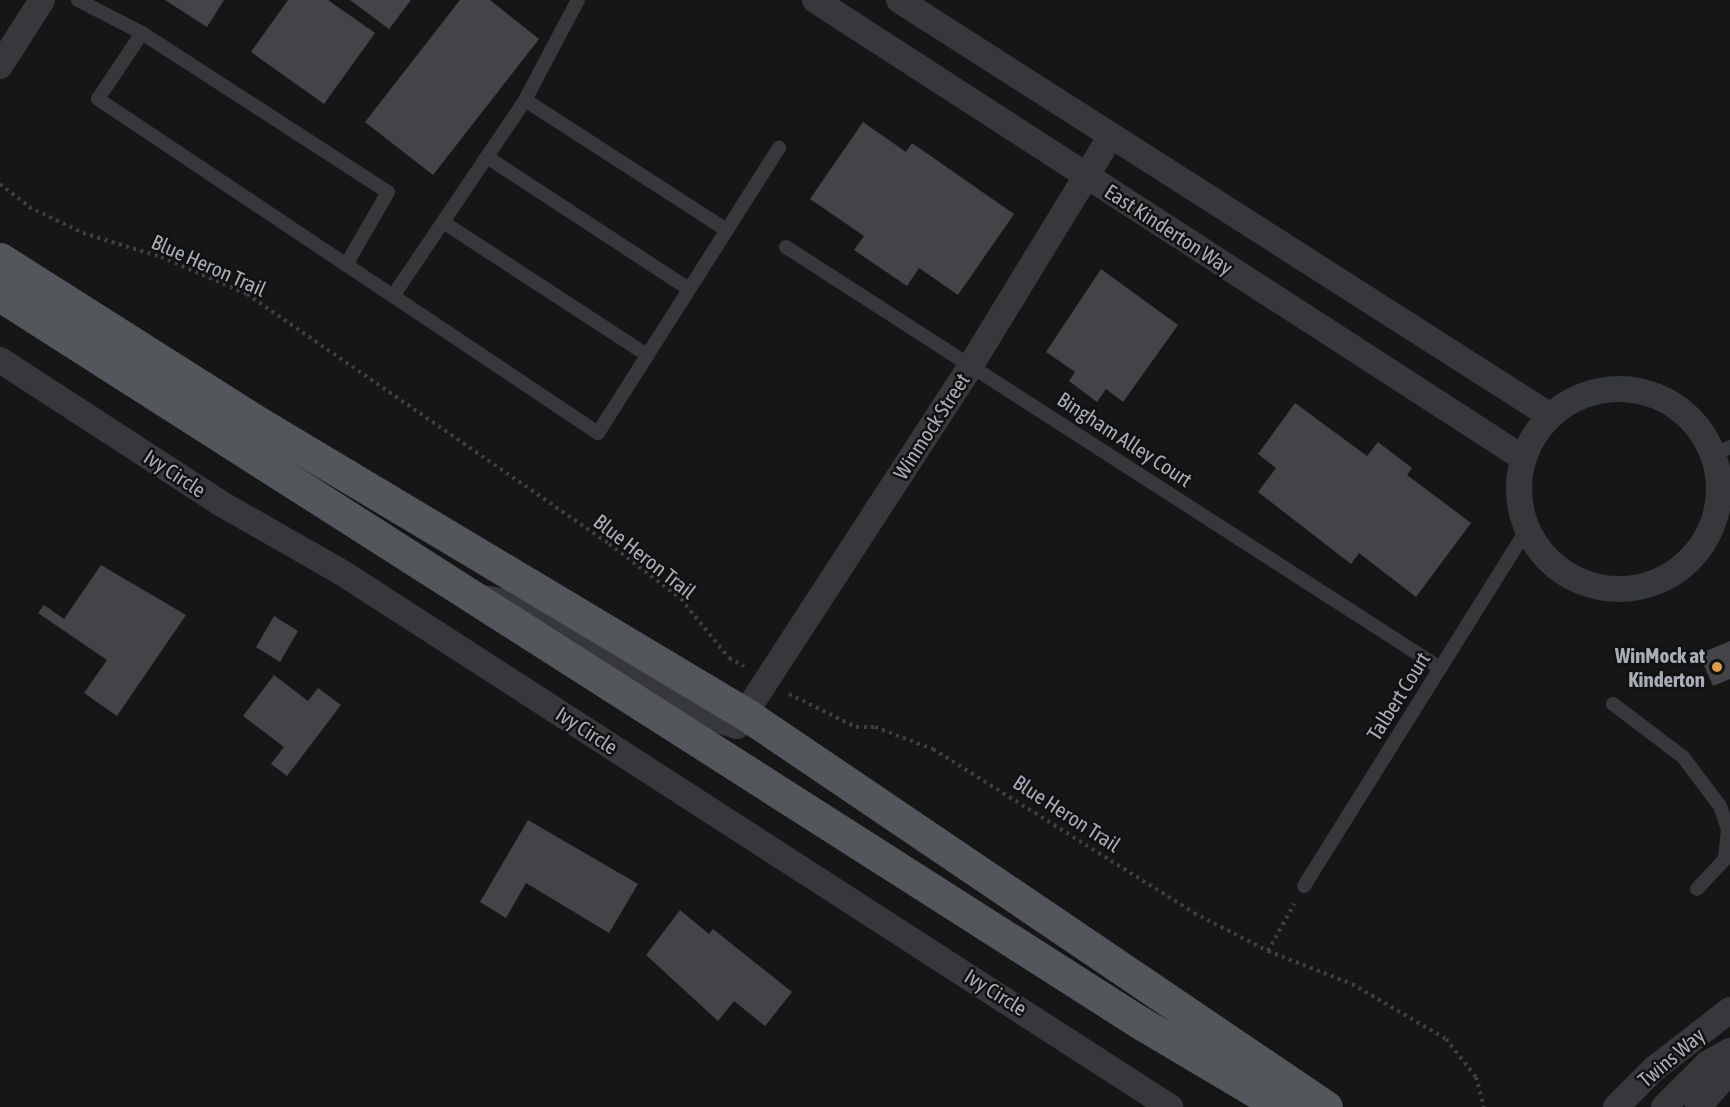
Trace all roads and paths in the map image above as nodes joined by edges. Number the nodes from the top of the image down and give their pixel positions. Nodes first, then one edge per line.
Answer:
1 (42, 0) edge
2 (78, 0) edge
3 (578, 0) edge
4 (815, 0) edge
5 (899, 0) edge
6 (142, 33) junction
7 (0, 66) edge
8 (525, 100) junction
9 (1111, 136) junction
10 (779, 148) dead end
11 (487, 157) junction
12 (1088, 176) junction
13 (0, 184) edge
14 (443, 222) junction
15 (727, 230) junction
16 (786, 247) dead end
17 (0, 260) edge
18 (346, 265) junction
19 (689, 289) junction
20 (0, 295) edge
21 (393, 297) junction
22 (647, 356) junction
23 (0, 360) edge
24 (971, 365) junction
25 (1549, 416) junction
26 (1722, 451) edge
27 (1523, 458) junction
28 (1527, 529) junction
29 (474, 597) junction
30 (1440, 668) junction
31 (768, 681) junction
32 (1613, 704) dead end
33 (747, 715) junction
34 (1304, 886) joint
35 (1697, 889) dead end
36 (1268, 951) junction
37 (1730, 1010) edge
38 (1730, 1051) edge
39 (1730, 1071) edge
40 (1170, 1107) edge
41 (1282, 1107) edge
42 (1326, 1107) edge
43 (1484, 1107) edge
44 (1616, 1107) edge
45 (1664, 1107) edge
46 (1698, 1107) edge

1 - 7 street
2 - 6 lane
3 - 8 lane
4 - 12 street, East Kinderton Way
5 - 9 street
6 - 18 lane
6 - 18 lane
8 - 11 lane
8 - 15 lane
9 - 12 street, Winmock Street
9 - 25 street
10 - 15 lane
11 - 14 lane
11 - 19 lane
12 - 24 street, Winmock Street
12 - 27 street, East Kinderton Way
13 - 31 path, Blue Heron Trail
14 - 21 lane
14 - 22 lane
15 - 19 lane
16 - 24 lane, Bingham Alley Court
17 - 33 main road
18 - 21 lane
19 - 22 lane
20 - 29 main road
21 - 22 lane
23 - 40 street, Ivy Circle
24 - 30 lane, Bingham Alley Court
24 - 31 street, Winmock Street
25 - 26 street
25 - 27 street
26 - 28 street
27 - 28 street
28 - 30 lane, Talbert Court
29 - 33 street
29 - 41 main road
30 - 34 lane, Talbert Court
31 - 33 street, Winmock Street
31 - 36 path, Blue Heron Trail
32 - 35 lane
33 - 42 main road
34 - 36 path
36 - 43 path, Blue Heron Trail
37 - 44 street, Twins Way
38 - 45 street, Twins Way
39 - 46 street

